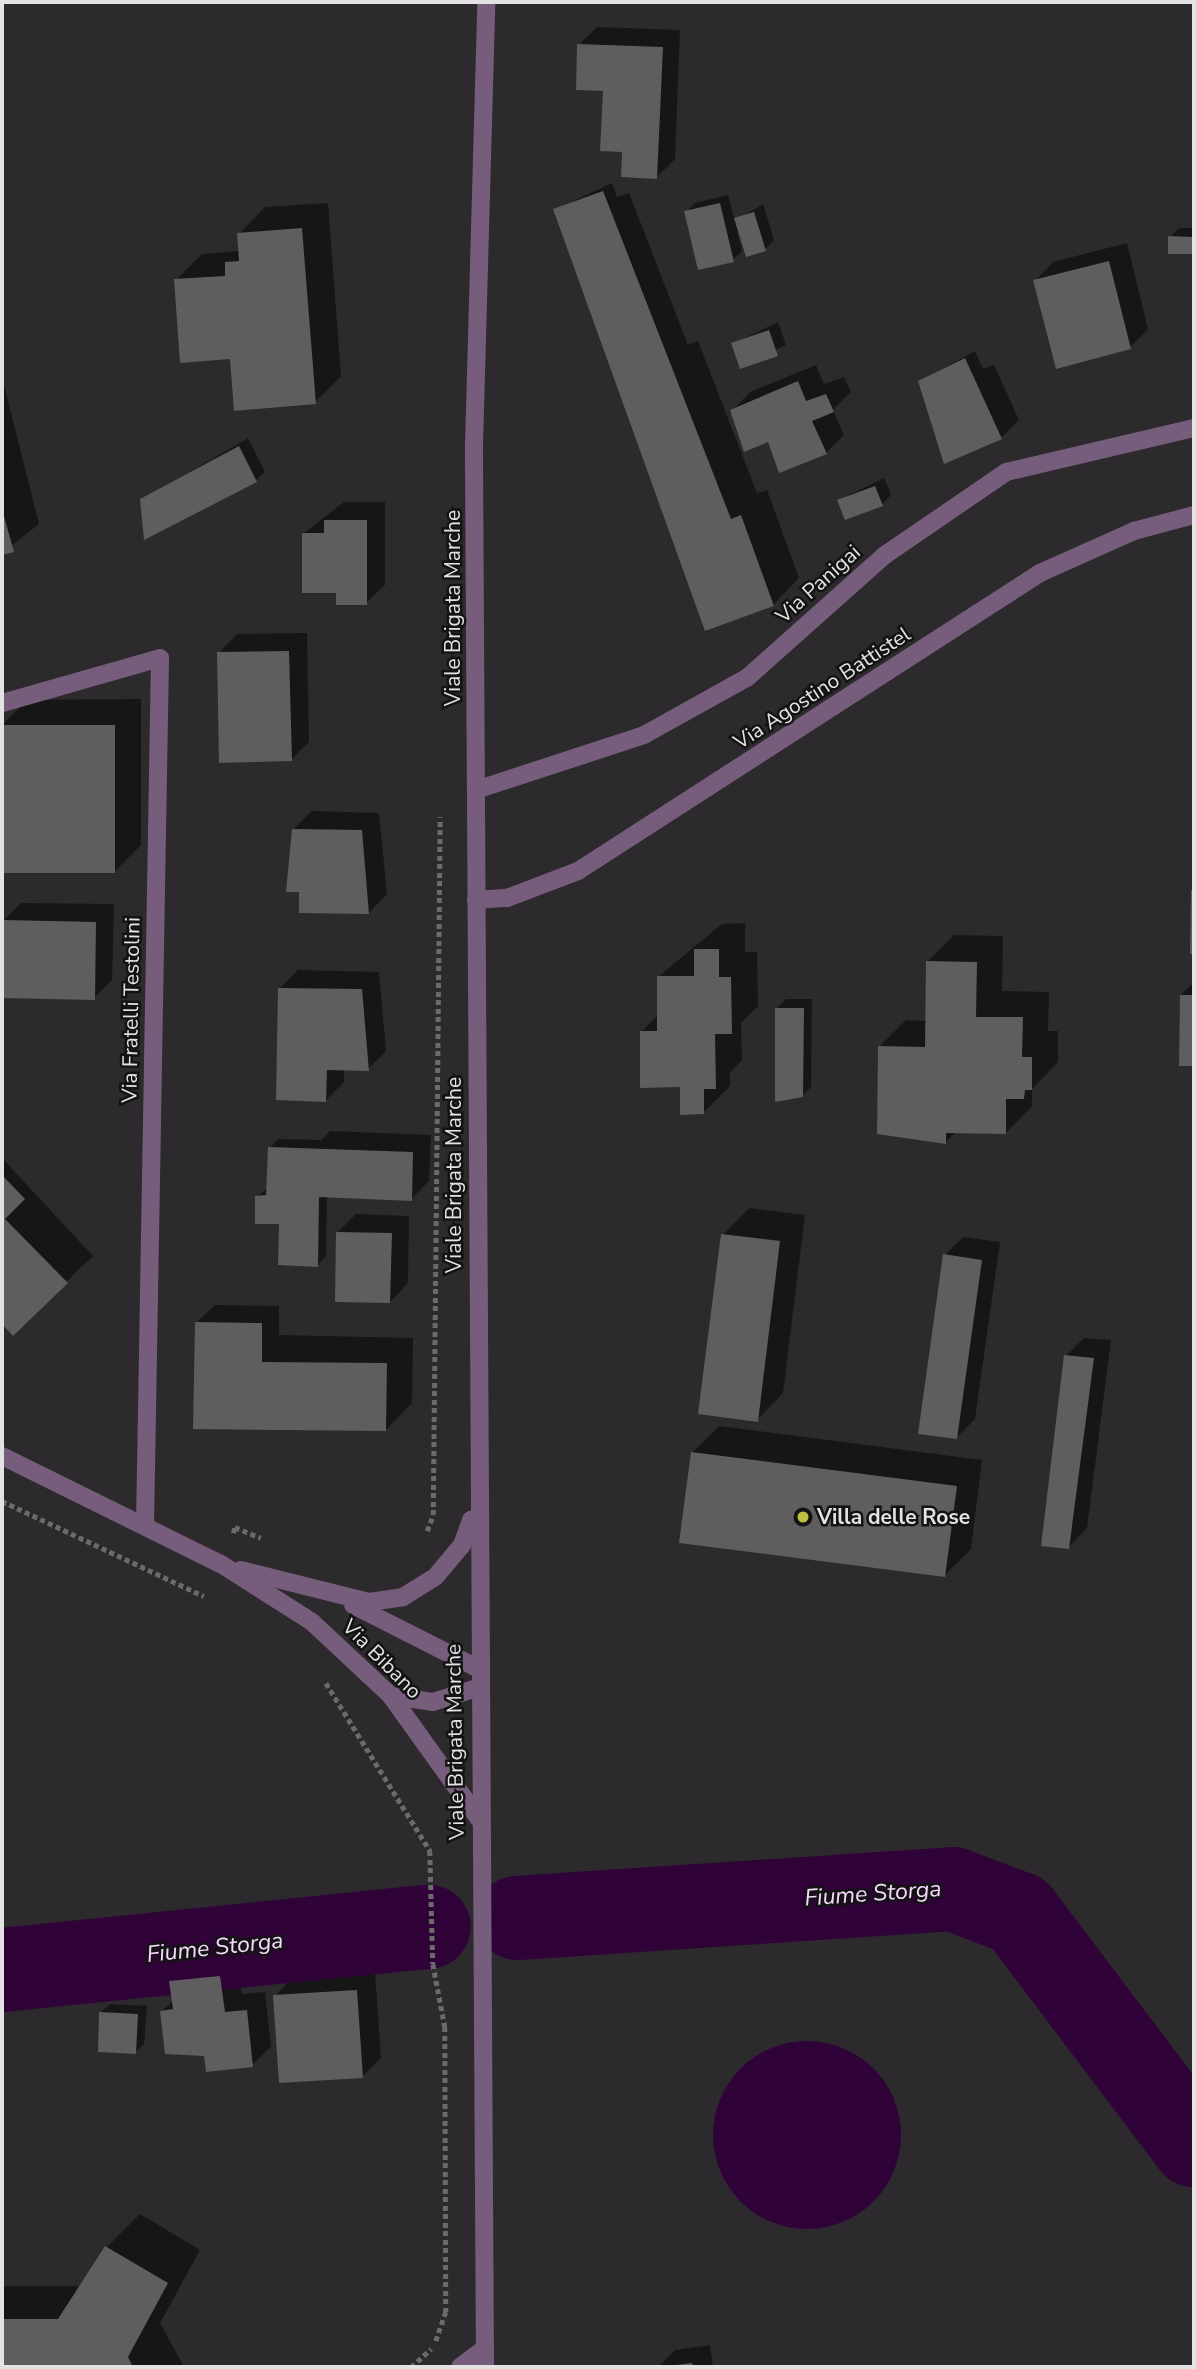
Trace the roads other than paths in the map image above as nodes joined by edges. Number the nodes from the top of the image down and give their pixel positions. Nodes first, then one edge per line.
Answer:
1 (486, 2) edge
2 (1194, 428) edge
3 (1194, 515) edge
4 (2, 703) edge
5 (477, 790) junction
6 (477, 900) junction
7 (2, 1456) edge
8 (476, 1505) junction
9 (145, 1526) junction
10 (221, 1564) junction
11 (326, 1595) junction
12 (477, 1668) junction
13 (477, 1688) junction
14 (391, 1696) junction
15 (479, 1819) junction
16 (485, 2348) junction
17 (460, 2367) edge
18 (485, 2367) edge

1 - 5 street, Viale Brigata Marche
2 - 5 street, Via Panigai
3 - 6 street, Via Agostino Battistel
4 - 9 street, Via Fratelli Testolini
5 - 6 street, Viale Brigata Marche
6 - 8 street, Viale Brigata Marche
7 - 9 street, Via Bibano
8 - 11 street, Via Bibano
8 - 12 street, Viale Brigata Marche
9 - 10 street, Via Bibano
10 - 11 street, Via Bibano
10 - 14 street, Via Bibano
11 - 12 street
12 - 13 street, Viale Brigata Marche
13 - 14 street
13 - 15 street, Viale Brigata Marche
14 - 15 street, Via Bibano
15 - 16 street, Viale Brigata Marche
16 - 17 street
16 - 18 street, Viale Brigata Marche

